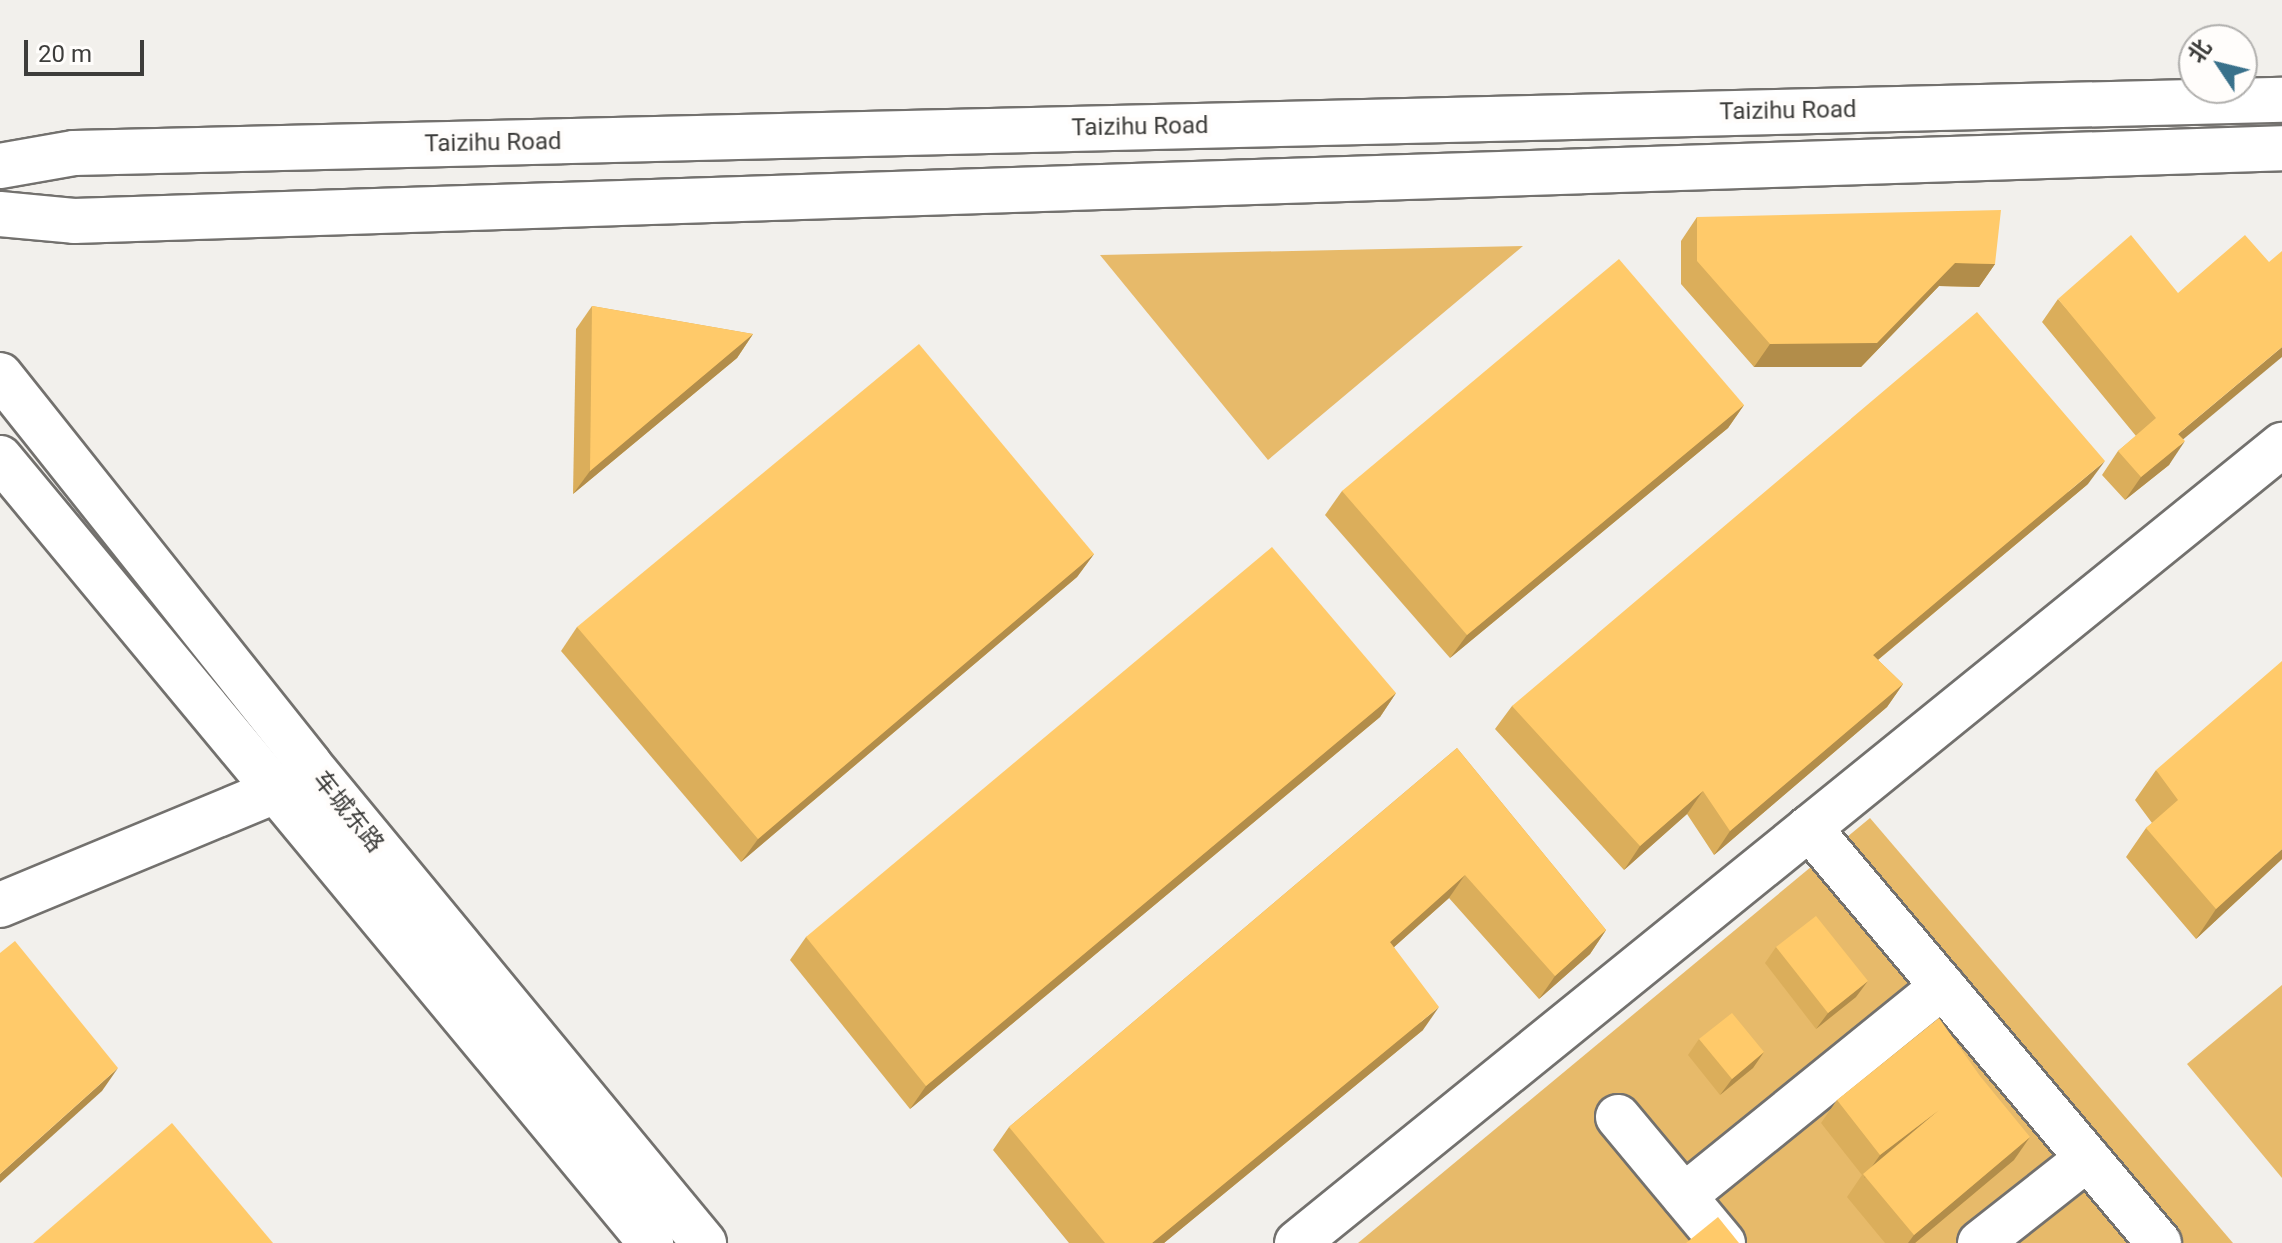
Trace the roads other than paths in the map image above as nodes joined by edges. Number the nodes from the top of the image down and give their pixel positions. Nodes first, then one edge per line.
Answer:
1 (2282, 100) edge
2 (2282, 148) edge
3 (0, 166) edge
4 (0, 214) edge
5 (0, 375) edge
6 (2282, 445) edge
7 (0, 458) edge
8 (277, 790) junction
9 (1809, 828) junction
10 (0, 905) edge
11 (1943, 986) junction
12 (1618, 1117) dead end
13 (2088, 1158) junction
14 (1684, 1196) junction
15 (651, 1243) edge
16 (704, 1243) edge
17 (1297, 1243) edge
18 (1723, 1243) edge
19 (1980, 1243) edge
20 (2159, 1243) edge

1 - 3 main road, Taizihu Road
2 - 4 main road
5 - 16 main road, 车城东路
6 - 9 main road
7 - 8 main road, 车城东路
8 - 10 main road
8 - 15 main road, 车城东路
9 - 11 main road
9 - 17 main road
11 - 13 main road
11 - 14 main road
12 - 14 main road
13 - 19 main road
13 - 20 main road
14 - 18 main road

